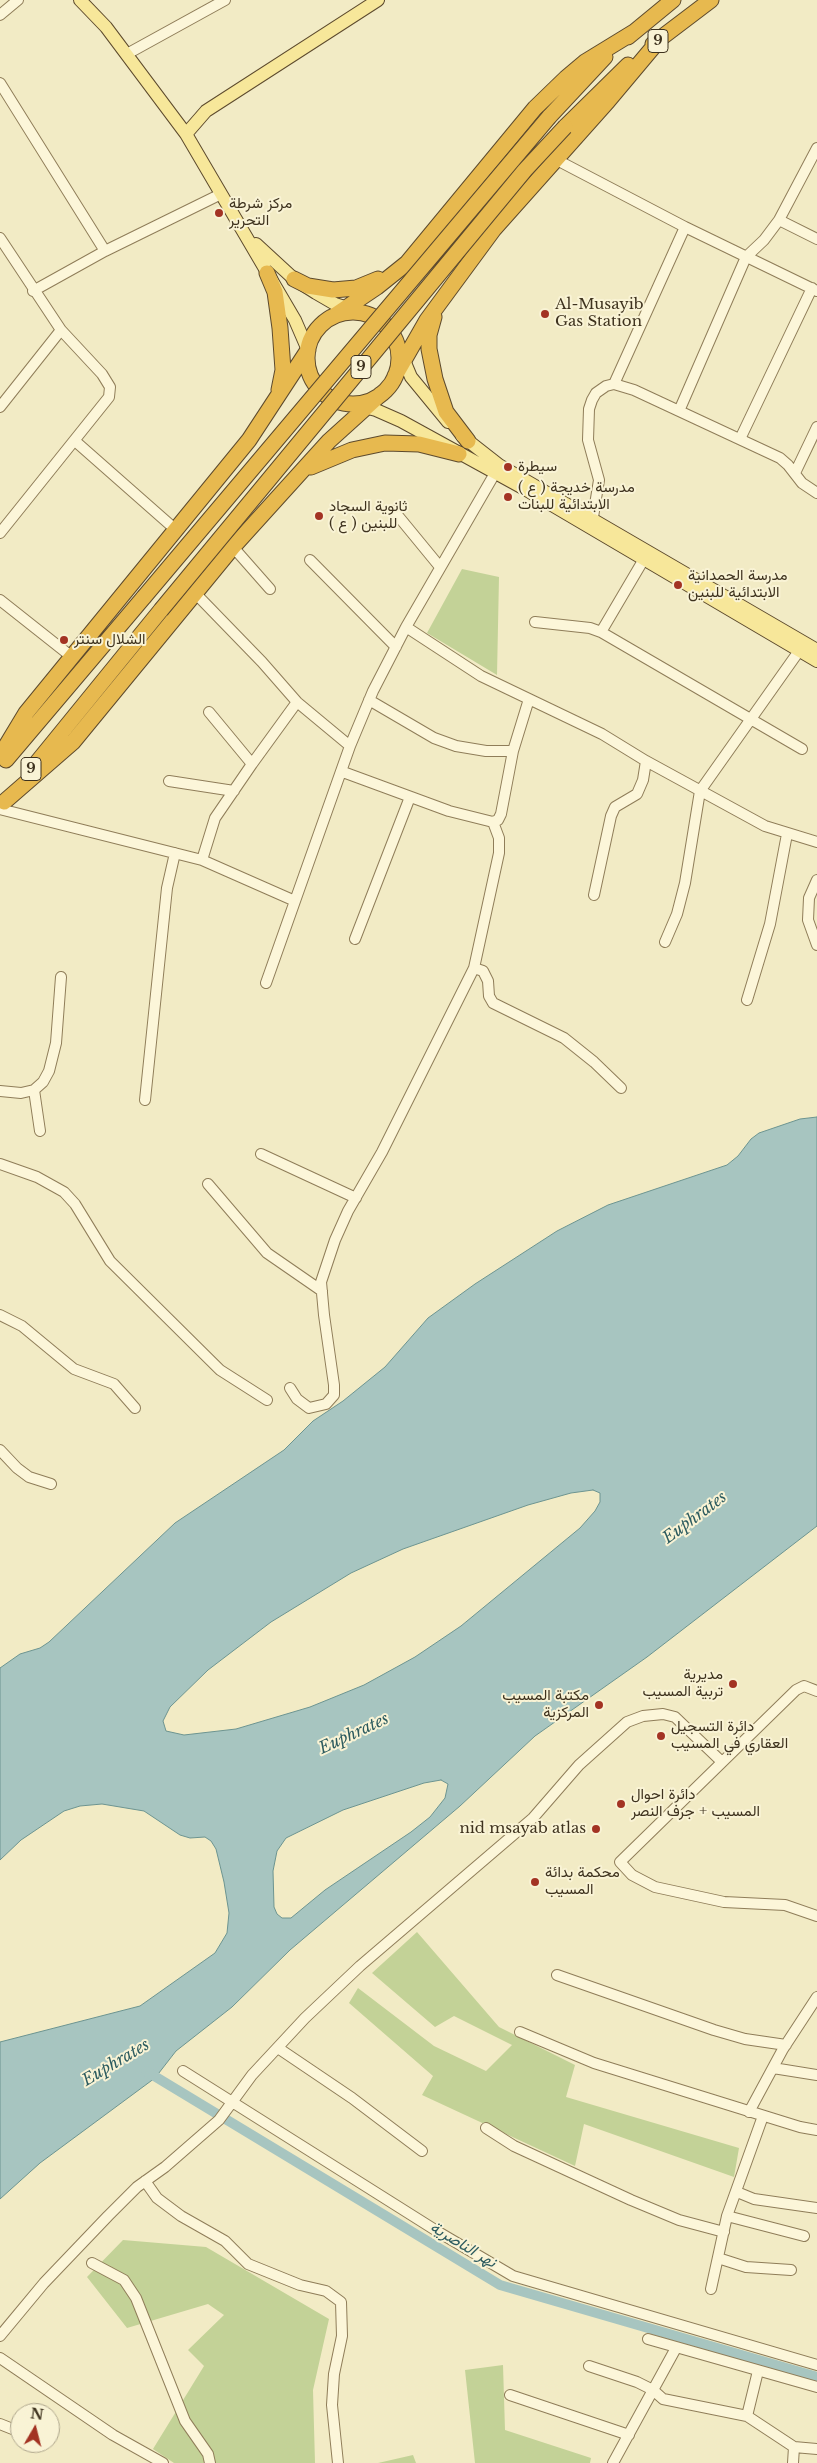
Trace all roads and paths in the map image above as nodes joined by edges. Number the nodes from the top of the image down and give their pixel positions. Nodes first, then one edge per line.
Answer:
1 (18, 0) edge
2 (80, 0) edge
3 (225, 0) edge
4 (378, 0) edge
5 (673, 0) edge
6 (709, 1) edge
7 (0, 15) edge
8 (634, 32) junction
9 (660, 39) junction
10 (127, 54) junction
11 (0, 83) edge
12 (186, 134) junction
13 (817, 148) edge
14 (555, 159) junction
15 (221, 194) junction
16 (779, 220) junction
17 (685, 227) junction
18 (242, 229) junction
19 (0, 238) edge
20 (817, 239) edge
21 (104, 251) junction
22 (746, 257) junction
23 (409, 260) junction
24 (267, 274) junction
25 (294, 279) junction
26 (814, 290) edge
27 (33, 291) junction
28 (445, 293) junction
29 (340, 312) junction
30 (61, 330) junction
31 (398, 346) junction
32 (308, 350) junction
33 (403, 361) junction
34 (395, 376) junction
35 (614, 384) junction
36 (381, 394) junction
37 (1, 402) edge
38 (344, 402) junction
39 (272, 407) junction
40 (364, 407) junction
41 (679, 411) junction
42 (817, 427) edge
43 (740, 439) junction
44 (75, 442) junction
45 (463, 447) junction
46 (497, 469) junction
47 (795, 473) junction
48 (291, 481) junction
49 (817, 493) edge
50 (394, 510) dead end
51 (593, 517) junction
52 (176, 530) junction
53 (0, 533) edge
54 (234, 546) junction
55 (644, 559) junction
56 (310, 560) dead end
57 (440, 567) junction
58 (270, 589) dead end
59 (196, 594) junction
60 (0, 600) edge
61 (535, 622) dead end
62 (406, 628) junction
63 (602, 632) junction
64 (396, 647) junction
65 (817, 650) edge
66 (799, 651) junction
67 (72, 657) junction
68 (817, 661) edge
69 (529, 699) junction
70 (369, 700) junction
71 (297, 702) junction
72 (209, 712) dead end
73 (26, 713) junction
74 (750, 719) junction
75 (0, 743) edge
76 (350, 746) junction
77 (802, 749) dead end
78 (513, 751) junction
79 (0, 756) edge
80 (646, 761) junction
81 (252, 764) junction
82 (0, 766) edge
83 (343, 772) junction
84 (169, 781) dead end
85 (700, 791) junction
86 (234, 792) junction
87 (410, 797) junction
88 (1, 806) edge
89 (493, 822) junction
90 (786, 834) junction
91 (817, 842) edge
92 (176, 853) junction
93 (202, 860) junction
94 (817, 880) edge
95 (594, 895) dead end
96 (295, 901) junction
97 (355, 939) dead end
98 (665, 942) dead end
99 (817, 945) edge
100 (474, 968) junction
101 (61, 977) dead end
102 (266, 983) dead end
103 (747, 1000) dead end
104 (621, 1088) dead end
105 (34, 1090) junction
106 (0, 1091) edge
107 (145, 1100) dead end
108 (40, 1131) dead end
109 (261, 1154) dead end
110 (0, 1164) edge
111 (208, 1184) dead end
112 (356, 1198) junction
113 (322, 1291) junction
114 (0, 1315) edge
115 (290, 1388) dead end
116 (267, 1400) dead end
117 (135, 1408) dead end
118 (0, 1450) edge
119 (50, 1484) dead end
120 (817, 1691) edge
121 (722, 1762) junction
122 (817, 1916) edge
123 (557, 1975) dead end
124 (817, 1997) edge
125 (520, 2032) dead end
126 (786, 2045) junction
127 (278, 2048) junction
128 (773, 2068) junction
129 (183, 2071) dead end
130 (817, 2074) edge
131 (229, 2104) junction
132 (749, 2112) junction
133 (763, 2116) junction
134 (486, 2128) dead end
135 (817, 2130) edge
136 (422, 2151) dead end
137 (145, 2181) junction
138 (737, 2192) junction
139 (817, 2208) edge
140 (728, 2216) junction
141 (724, 2232) junction
142 (804, 2236) dead end
143 (718, 2258) junction
144 (92, 2264) dead end
145 (791, 2270) dead end
146 (711, 2289) dead end
147 (0, 2336) edge
148 (648, 2339) dead end
149 (676, 2348) junction
150 (0, 2358) edge
151 (817, 2365) edge
152 (589, 2366) dead end
153 (758, 2371) junction
154 (817, 2388) edge
155 (653, 2390) junction
156 (510, 2395) dead end
157 (747, 2416) junction
158 (629, 2435) junction
159 (794, 2446) junction
160 (817, 2449) edge
161 (163, 2463) edge
162 (210, 2463) edge
163 (338, 2463) edge
164 (613, 2463) edge
165 (793, 2463) edge

1 - 7 street
2 - 10 main road
3 - 10 street
4 - 12 main road
5 - 8 highway, 9
6 - 9 highway, 9
8 - 23 highway, 9
8 - 82 highway, 9, bridge
9 - 14 highway, 9
9 - 88 highway, 9, bridge
10 - 12 main road
11 - 21 street
12 - 15 main road
13 - 16 street
14 - 17 street
14 - 28 highway, 9
15 - 18 main road
15 - 21 street
16 - 20 street
16 - 22 street
17 - 22 street
17 - 35 street
18 - 24 main road
18 - 25 main road
19 - 27 street
21 - 27 street
22 - 26 street
22 - 41 street
23 - 25 highway
23 - 29 highway, 9
24 - 32 main road
24 - 39 highway
25 - 29 main road
26 - 43 street
27 - 30 street
28 - 33 highway, 9
28 - 45 highway
29 - 31 highway
29 - 32 highway, 9
30 - 37 street
30 - 44 street
31 - 33 main road
31 - 34 highway
32 - 38 highway
32 - 39 highway, 9
33 - 34 highway, 9
33 - 45 main road
34 - 36 highway, 9
35 - 41 street
35 - 51 street
36 - 38 highway, 9
36 - 40 highway, 9
38 - 40 main road
39 - 52 highway, 9
40 - 45 main road
40 - 48 highway, 9
41 - 43 street
42 - 47 street
43 - 47 street
44 - 52 street
44 - 53 street
45 - 46 main road
45 - 48 highway
46 - 51 main road
46 - 55 main road
46 - 57 street
47 - 49 street
48 - 54 highway, 9
50 - 57 street
51 - 65 main road
52 - 67 highway, 9
54 - 58 street
54 - 59 highway, 9
55 - 63 street
55 - 66 main road
56 - 64 street
57 - 62 street
59 - 71 street
59 - 88 highway, 9
60 - 67 street
61 - 63 street
62 - 64 street
62 - 69 street
63 - 74 street
64 - 70 street
66 - 68 main road
66 - 74 street
67 - 73 highway, 9
69 - 78 street
69 - 80 street
70 - 76 street
70 - 78 street
71 - 76 street
71 - 81 street
72 - 81 street
73 - 75 main road
73 - 79 highway, 9
74 - 77 street
74 - 85 street
76 - 83 street
78 - 89 street
80 - 85 street
80 - 95 street
81 - 86 street
83 - 87 street
83 - 96 street
84 - 86 street
85 - 90 street
85 - 98 street
86 - 93 street
87 - 89 street
87 - 97 street
88 - 92 street
89 - 100 street
90 - 91 street
90 - 103 street
92 - 93 street
92 - 107 street
93 - 96 street
94 - 99 street
96 - 102 street
100 - 104 street
100 - 112 street
101 - 105 street
105 - 106 street
105 - 108 street
109 - 112 street
110 - 116 street
111 - 113 street
112 - 113 street
113 - 115 street
114 - 117 street
118 - 119 street
120 - 121 street
121 - 122 street
121 - 127 street
123 - 126 street
124 - 126 street
125 - 132 street
126 - 128 street
127 - 131 street
127 - 136 street
128 - 130 street
128 - 132 street
129 - 131 street
131 - 137 street
131 - 151 street
132 - 133 street
133 - 135 street
133 - 138 street
134 - 141 street
137 - 147 street
137 - 163 street
138 - 139 street
138 - 140 street
140 - 141 street
140 - 142 street
141 - 143 street
143 - 145 street
143 - 146 street
144 - 162 street
148 - 149 street
149 - 153 street
149 - 155 street
150 - 161 street
152 - 155 street
153 - 154 street
153 - 157 street
155 - 157 street
155 - 158 street
156 - 158 street
157 - 159 street
158 - 164 street
159 - 160 street
159 - 165 street

